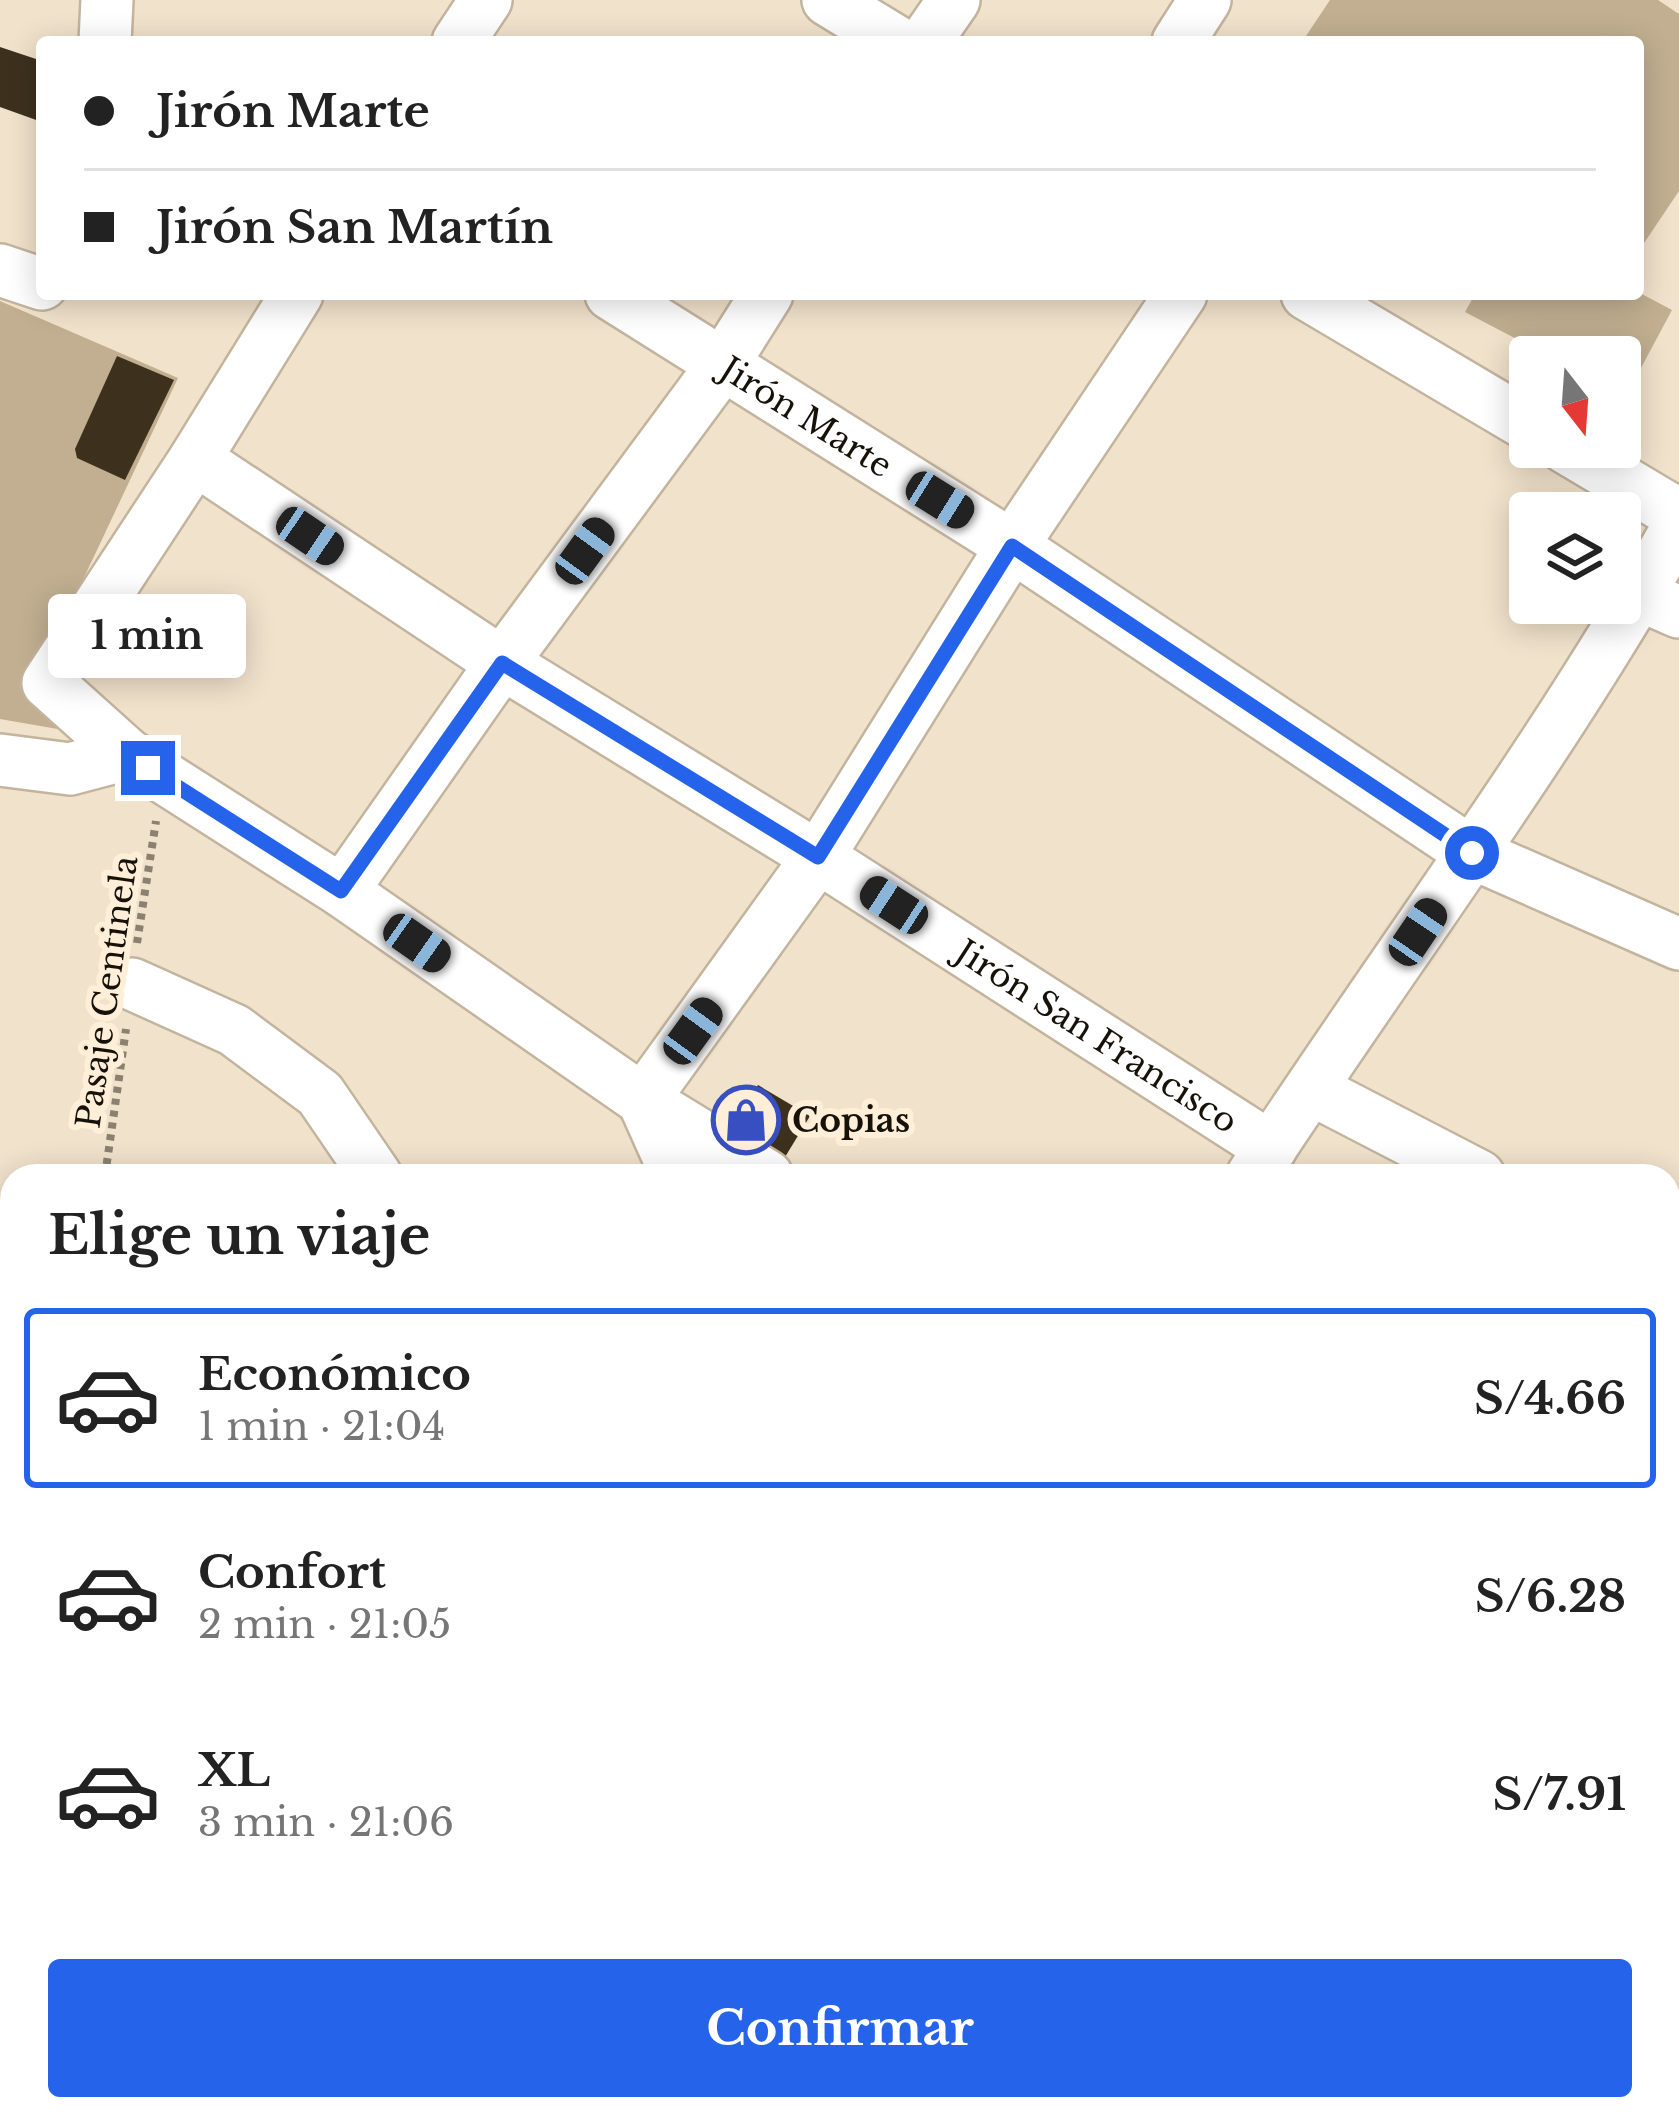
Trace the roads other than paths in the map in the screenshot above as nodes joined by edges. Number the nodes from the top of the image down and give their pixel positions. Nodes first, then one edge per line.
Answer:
1 (107, 0) edge
2 (486, 0) edge
3 (828, 0) edge
4 (953, 0) edge
5 (1205, 0) edge
6 (105, 36) edge
7 (462, 36) edge
8 (887, 36) edge
9 (930, 36) edge
10 (1182, 36) edge
11 (0, 270) edge
12 (36, 282) edge
13 (293, 300) edge
14 (621, 300) edge
15 (763, 300) edge
16 (1176, 300) edge
17 (1317, 300) edge
18 (724, 364) junction
19 (1509, 414) edge
20 (195, 459) junction
21 (1601, 468) edge
22 (1679, 514) edge
23 (1679, 525) edge
24 (1012, 546) junction
25 (1659, 603) edge
26 (502, 663) junction
27 (127, 754) junction
28 (0, 760) edge
29 (1472, 853) junction
30 (818, 857) junction
31 (341, 891) junction
32 (1679, 944) edge
33 (132, 984) road end
34 (1311, 1089) junction
35 (643, 1100) junction
36 (1262, 1162) edge
37 (368, 1164) edge
38 (672, 1164) edge
39 (747, 1164) edge
40 (1456, 1164) edge

1 - 6 street
2 - 7 street
3 - 8 street
4 - 9 street
5 - 10 street
11 - 12 street
13 - 20 street
14 - 18 street, Jirón Marte
15 - 18 street
16 - 24 street
17 - 19 street
18 - 24 street, Jirón Marte
18 - 26 street
20 - 26 street, Jirón San Francisco
20 - 27 street
21 - 22 street
23 - 25 street
24 - 29 street, Jirón Marte
24 - 30 street
25 - 29 street
26 - 30 street, Jirón San Francisco
26 - 31 street
27 - 28 street
27 - 31 street
29 - 32 street, Jirón Marte
29 - 34 street
30 - 35 street
30 - 36 street, Jirón San Francisco
31 - 35 street
33 - 37 street
34 - 36 street
34 - 40 street
35 - 38 street
35 - 39 street

